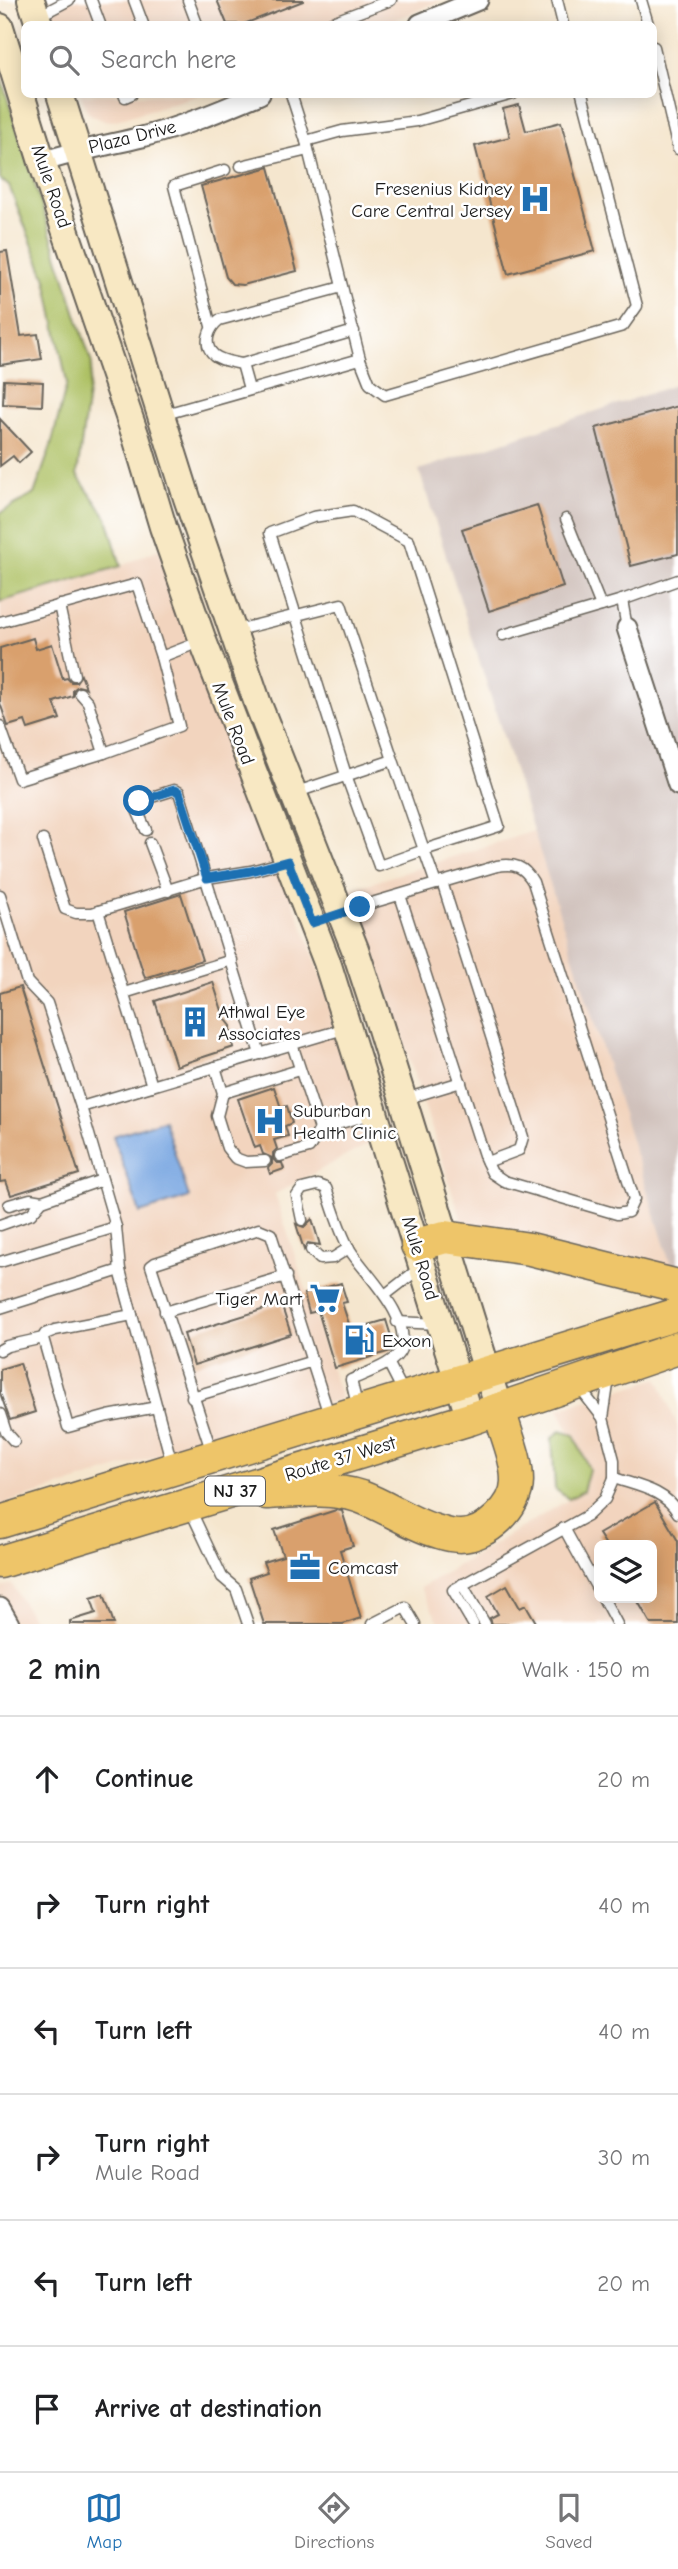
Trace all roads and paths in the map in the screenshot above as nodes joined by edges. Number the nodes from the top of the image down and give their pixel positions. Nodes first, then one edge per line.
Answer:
1 (69, 0) edge
2 (91, 0) edge
3 (134, 0) edge
4 (188, 0) edge
5 (391, 0) edge
6 (478, 0) edge
7 (557, 0) edge
8 (641, 0) edge
9 (35, 14) edge
10 (99, 21) edge
11 (142, 21) edge
12 (196, 21) edge
13 (335, 21) edge
14 (427, 21) edge
15 (562, 21) edge
16 (647, 21) edge
17 (0, 27) edge
18 (657, 63) edge
19 (21, 94) edge
20 (22, 98) edge
21 (61, 98) edge
22 (241, 98) edge
23 (292, 98) edge
24 (499, 98) edge
25 (583, 98) edge
26 (222, 102) edge
27 (307, 146) junction
28 (678, 149) edge
29 (76, 150) junction
30 (42, 162) junction
31 (241, 166) dead end
32 (225, 170) dead end
33 (342, 286) junction
34 (212, 326) junction
35 (354, 331) junction
36 (360, 359) junction
37 (242, 364) junction
38 (249, 389) junction
39 (161, 415) junction
40 (566, 519) dead end
41 (678, 580) edge
42 (622, 600) junction
43 (59, 605) junction
44 (601, 606) junction
45 (296, 614) junction
46 (0, 622) edge
47 (627, 628) joint
48 (233, 631) junction
49 (503, 635) dead end
50 (203, 641) junction
51 (160, 657) junction
52 (74, 675) dead end
53 (80, 693) dead end
54 (0, 726) edge
55 (104, 753) junction
56 (393, 760) junction
57 (346, 775) junction
58 (678, 785) edge
59 (294, 794) junction
60 (146, 830) dead end
61 (43, 840) dead end
62 (150, 843) dead end
63 (424, 850) junction
64 (288, 861) junction
65 (207, 878) junction
66 (439, 883) junction
67 (167, 891) junction
68 (0, 895) edge
69 (400, 895) junction
70 (98, 911) junction
71 (341, 912) junction
72 (312, 923) junction
73 (232, 960) junction
74 (124, 993) junction
75 (377, 1016) junction
76 (348, 1027) junction
77 (292, 1044) junction
78 (260, 1054) junction
79 (215, 1067) junction
80 (299, 1070) junction
81 (461, 1082) junction
82 (152, 1086) junction
83 (223, 1093) junction
84 (405, 1099) junction
85 (81, 1107) junction
86 (375, 1113) junction
87 (320, 1129) junction
88 (280, 1156) dead end
89 (265, 1161) dead end
90 (487, 1162) junction
91 (102, 1180) junction
92 (42, 1201) junction
93 (9, 1205) dead end
94 (302, 1220) dead end
95 (0, 1225) edge
96 (116, 1227) junction
97 (349, 1248) junction
98 (429, 1249) junction
99 (311, 1250) dead end
100 (0, 1262) edge
101 (120, 1270) junction
102 (286, 1276) junction
103 (678, 1286) edge
104 (385, 1295) junction
105 (0, 1308) edge
106 (165, 1312) junction
107 (678, 1314) edge
108 (132, 1315) junction
109 (397, 1322) junction
110 (441, 1324) junction
111 (43, 1338) junction
112 (0, 1350) edge
113 (675, 1354) edge
114 (313, 1361) junction
115 (389, 1364) junction
116 (610, 1371) junction
117 (488, 1373) junction
118 (458, 1383) junction
119 (575, 1383) junction
120 (192, 1397) junction
121 (407, 1399) junction
122 (156, 1407) junction
123 (0, 1414) edge
124 (484, 1414) junction
125 (345, 1418) junction
126 (603, 1418) junction
127 (14, 1441) dead end
128 (213, 1457) junction
129 (173, 1469) junction
130 (614, 1478) junction
131 (220, 1495) junction
132 (189, 1505) junction
133 (678, 1513) edge
134 (0, 1522) edge
135 (564, 1528) junction
136 (0, 1562) edge
137 (594, 1582) edge
138 (462, 1584) junction
139 (606, 1603) edge
140 (0, 1608) edge
141 (9, 1624) edge
142 (248, 1624) edge
143 (372, 1624) edge
144 (415, 1624) edge
145 (472, 1624) edge
146 (485, 1624) edge
147 (617, 1624) edge

1 - 9 lane
2 - 10 lane
3 - 11 lane
4 - 12 lane
5 - 13 lane
6 - 14 street
7 - 15 lane
8 - 16 lane
17 - 19 main road, Mule Road
18 - 28 lane
20 - 30 main road, Mule Road
21 - 29 main road, Mule Road
22 - 26 street, Plaza Drive
23 - 27 lane
24 - 27 lane
25 - 36 lane
26 - 29 street, Plaza Drive
27 - 31 lane
27 - 33 lane
29 - 30 street, Plaza Drive
29 - 39 main road, Mule Road
30 - 50 main road, Mule Road
32 - 34 lane
33 - 34 lane
33 - 35 lane
34 - 37 lane
35 - 36 lane
35 - 37 lane
36 - 38 lane
37 - 38 lane
38 - 39 lane
39 - 48 main road, Mule Road
40 - 44 lane
41 - 42 lane
42 - 44 lane
42 - 47 lane
43 - 46 lane
43 - 51 lane
43 - 52 lane
44 - 49 lane
45 - 48 lane
45 - 56 lane
45 - 57 lane
45 - 63 lane
47 - 58 street
48 - 50 main road
48 - 59 main road, Mule Road
50 - 51 lane
50 - 64 main road, Mule Road
51 - 55 lane
53 - 55 lane
54 - 55 lane
56 - 57 lane
56 - 63 lane
57 - 59 lane
57 - 63 lane
59 - 71 main road, Mule Road
60 - 65 lane
61 - 70 lane
62 - 67 lane
63 - 66 lane
64 - 65 lane
64 - 72 main road, Mule Road
65 - 67 lane
65 - 73 lane
66 - 69 lane
66 - 90 lane
66 - 90 lane
67 - 70 lane
68 - 85 lane
69 - 71 lane
69 - 81 lane
70 - 74 lane
71 - 72 main road
71 - 75 main road, Mule Road
72 - 76 main road, Mule Road
73 - 74 lane
73 - 78 lane
74 - 82 lane
75 - 76 main road
75 - 84 main road, Mule Road
76 - 77 lane
76 - 86 main road, Mule Road
77 - 78 lane
77 - 80 lane
78 - 79 lane
79 - 82 lane
79 - 83 lane
80 - 83 lane
80 - 87 lane
81 - 84 lane
81 - 90 lane
82 - 85 lane
83 - 89 lane
84 - 98 main road, Mule Road
85 - 91 lane
86 - 87 lane
86 - 98 main road, Mule Road
87 - 88 lane
91 - 92 lane
91 - 96 lane
92 - 93 lane
92 - 95 lane
94 - 97 lane
96 - 100 lane
96 - 101 lane
97 - 99 lane
97 - 104 lane
98 - 103 highway
98 - 104 lane
98 - 110 main road, Mule Road
98 - 117 main road, Mule Road
101 - 105 lane
101 - 108 lane
102 - 106 lane
102 - 106 lane
102 - 114 lane
104 - 109 lane
106 - 120 lane
107 - 117 highway, Route 37 West / NJ 37
108 - 111 lane
108 - 122 lane
109 - 110 lane
109 - 115 lane
110 - 118 main road, Mule Road
111 - 112 lane
111 - 122 lane
113 - 116 highway, Route 37 West / NJ 37
114 - 120 lane
114 - 125 lane
115 - 121 lane
115 - 125 lane
116 - 119 highway, Route 37 West / NJ 37
116 - 126 lane
117 - 118 highway, Route 37 West / NJ 37
117 - 124 main road, Mule Road
118 - 121 highway, Route 37 West / NJ 37
118 - 124 main road, Mule Road
119 - 124 highway, Route 37 West / NJ 37
119 - 126 lane
120 - 128 lane
121 - 125 highway, Route 37 West / NJ 37
122 - 129 lane
123 - 127 lane
124 - 131 highway, Route 37 West / NJ 37
124 - 131 highway
125 - 128 highway, Route 37 West / NJ 37
126 - 130 lane
128 - 129 highway, Route 37 West / NJ 37
129 - 134 highway, Route 37 West / NJ 37
130 - 133 lane
130 - 135 lane
131 - 132 highway, Route 37 West / NJ 37
132 - 136 highway, Route 37 West / NJ 37
132 - 142 lane
135 - 137 lane
135 - 138 lane
138 - 145 lane
138 - 146 lane
139 - 147 lane
140 - 141 street
143 - 144 lane

